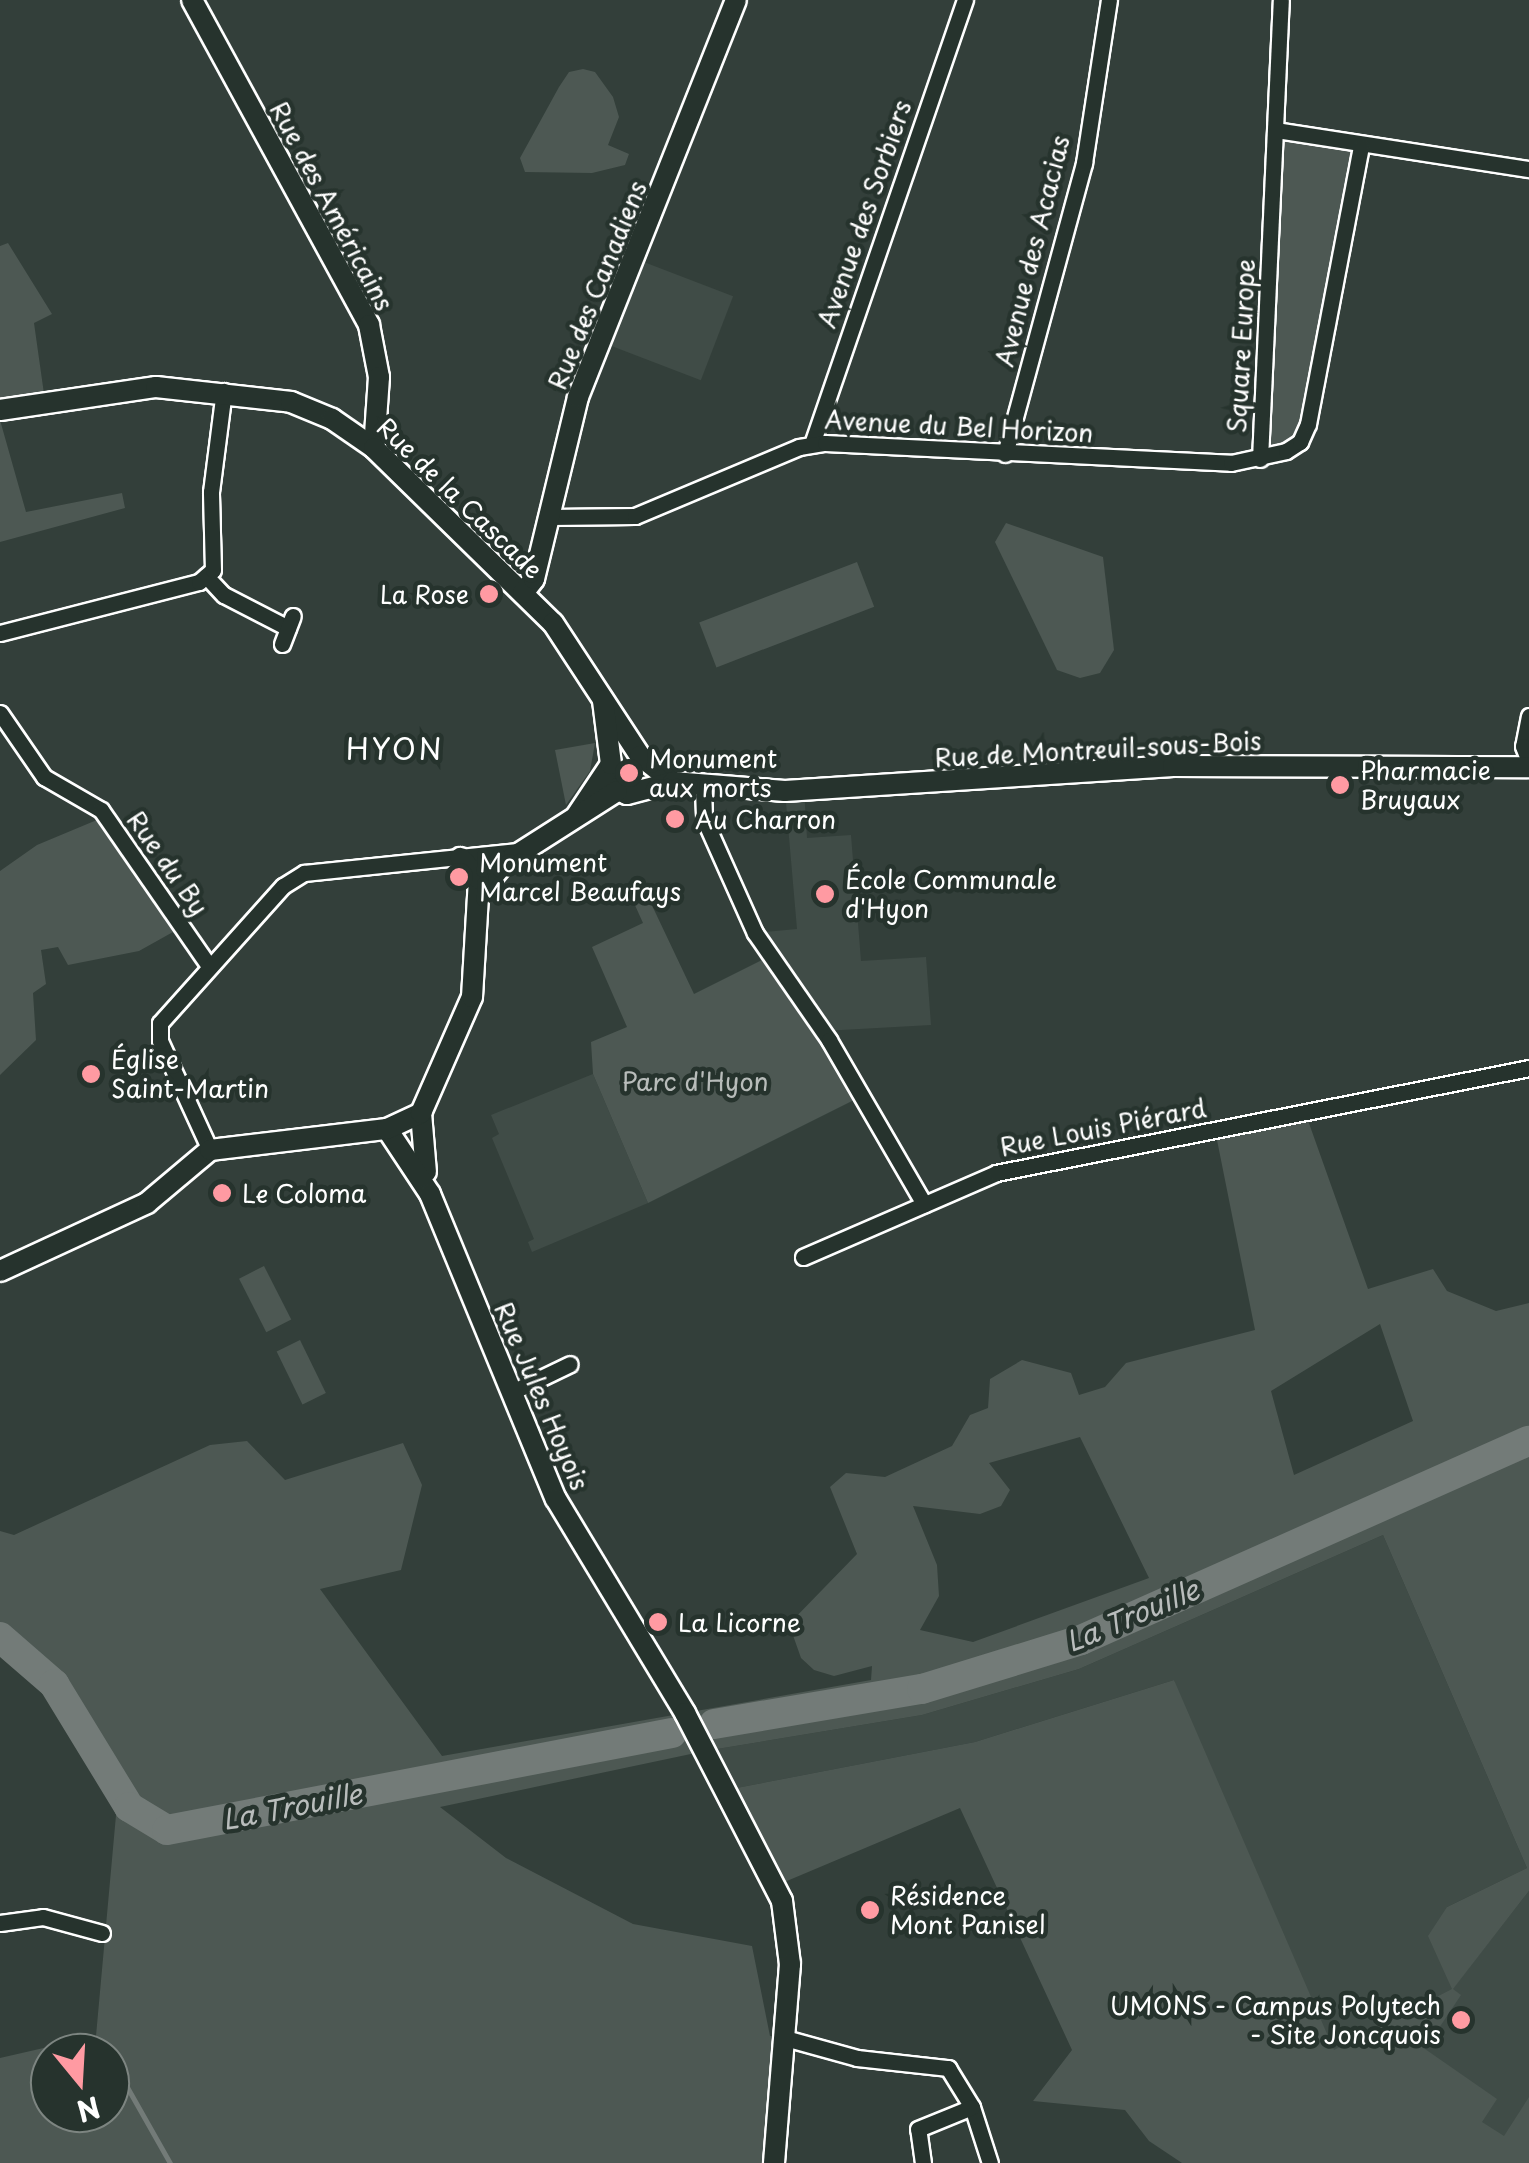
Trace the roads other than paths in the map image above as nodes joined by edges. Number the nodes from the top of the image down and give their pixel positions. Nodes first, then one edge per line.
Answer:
1 (192, 0) edge
2 (736, 0) edge
3 (965, 0) edge
4 (1109, 0) edge
5 (1281, 0) edge
6 (1276, 130) junction
7 (1360, 147) junction
8 (1529, 169) edge
9 (224, 391) junction
10 (0, 410) edge
11 (812, 444) junction
12 (374, 448) junction
13 (1005, 454) junction
14 (1260, 459) junction
15 (550, 517) junction
16 (206, 576) junction
17 (523, 593) junction
18 (0, 633) edge
19 (282, 644) dead end
20 (603, 700) junction
21 (0, 713) edge
22 (1529, 716) edge
23 (1528, 764) edge
24 (645, 770) junction
25 (612, 776) junction
26 (702, 788) junction
27 (522, 851) junction
28 (461, 858) junction
29 (479, 887) junction
30 (209, 966) junction
31 (1529, 1068) edge
32 (420, 1113) junction
33 (387, 1129) junction
34 (210, 1150) junction
35 (430, 1194) junction
36 (924, 1204) junction
37 (803, 1257) dead end
38 (0, 1270) edge
39 (570, 1364) dead end
40 (512, 1392) junction
41 (2, 1930) edge
42 (102, 1933) dead end
43 (785, 2038) junction
44 (972, 2107) junction
45 (774, 2163) edge
46 (923, 2163) edge
47 (990, 2163) edge

1 - 12 street, Rue des Américains
2 - 15 street, Rue des Canadiens
3 - 11 street, Avenue des Sorbiers
4 - 13 street, Avenue des Acacias
5 - 6 street, Square Europe
6 - 7 street
6 - 14 street, Square Europe
7 - 8 street
7 - 14 street, Square Europe
9 - 10 street, Rue de la Cascade
9 - 12 street, Rue de la Cascade
9 - 16 street
11 - 13 street, Avenue du Bel Horizon
11 - 15 street, Avenue du Bel Horizon
12 - 17 street, Rue de la Cascade
13 - 14 street, Avenue du Bel Horizon
15 - 17 street, Rue des Canadiens
16 - 18 street
16 - 19 street
17 - 20 street, Rue de la Cascade
20 - 24 street, Rue de la Cascade
20 - 25 street
21 - 30 street, Rue du By
22 - 23 street
23 - 26 street, Rue de Montreuil-sous-Bois
24 - 25 street
24 - 25 street
24 - 26 street, Rue de Montreuil-sous-Bois
25 - 27 street
26 - 36 street
27 - 28 street
27 - 29 street
28 - 29 street
28 - 30 street
29 - 32 street
30 - 34 street
31 - 36 street, Rue Louis Piérard
32 - 33 street
32 - 35 street, Rue Jules Hoyois
33 - 34 street
33 - 35 street, Rue Jules Hoyois
34 - 38 street
35 - 40 street, Rue Jules Hoyois
36 - 37 street, Rue Louis Piérard
39 - 40 street
40 - 43 street, Rue Jules Hoyois
41 - 42 street
43 - 44 street
43 - 45 street, Rue Jules Hoyois
44 - 46 street
44 - 47 street

